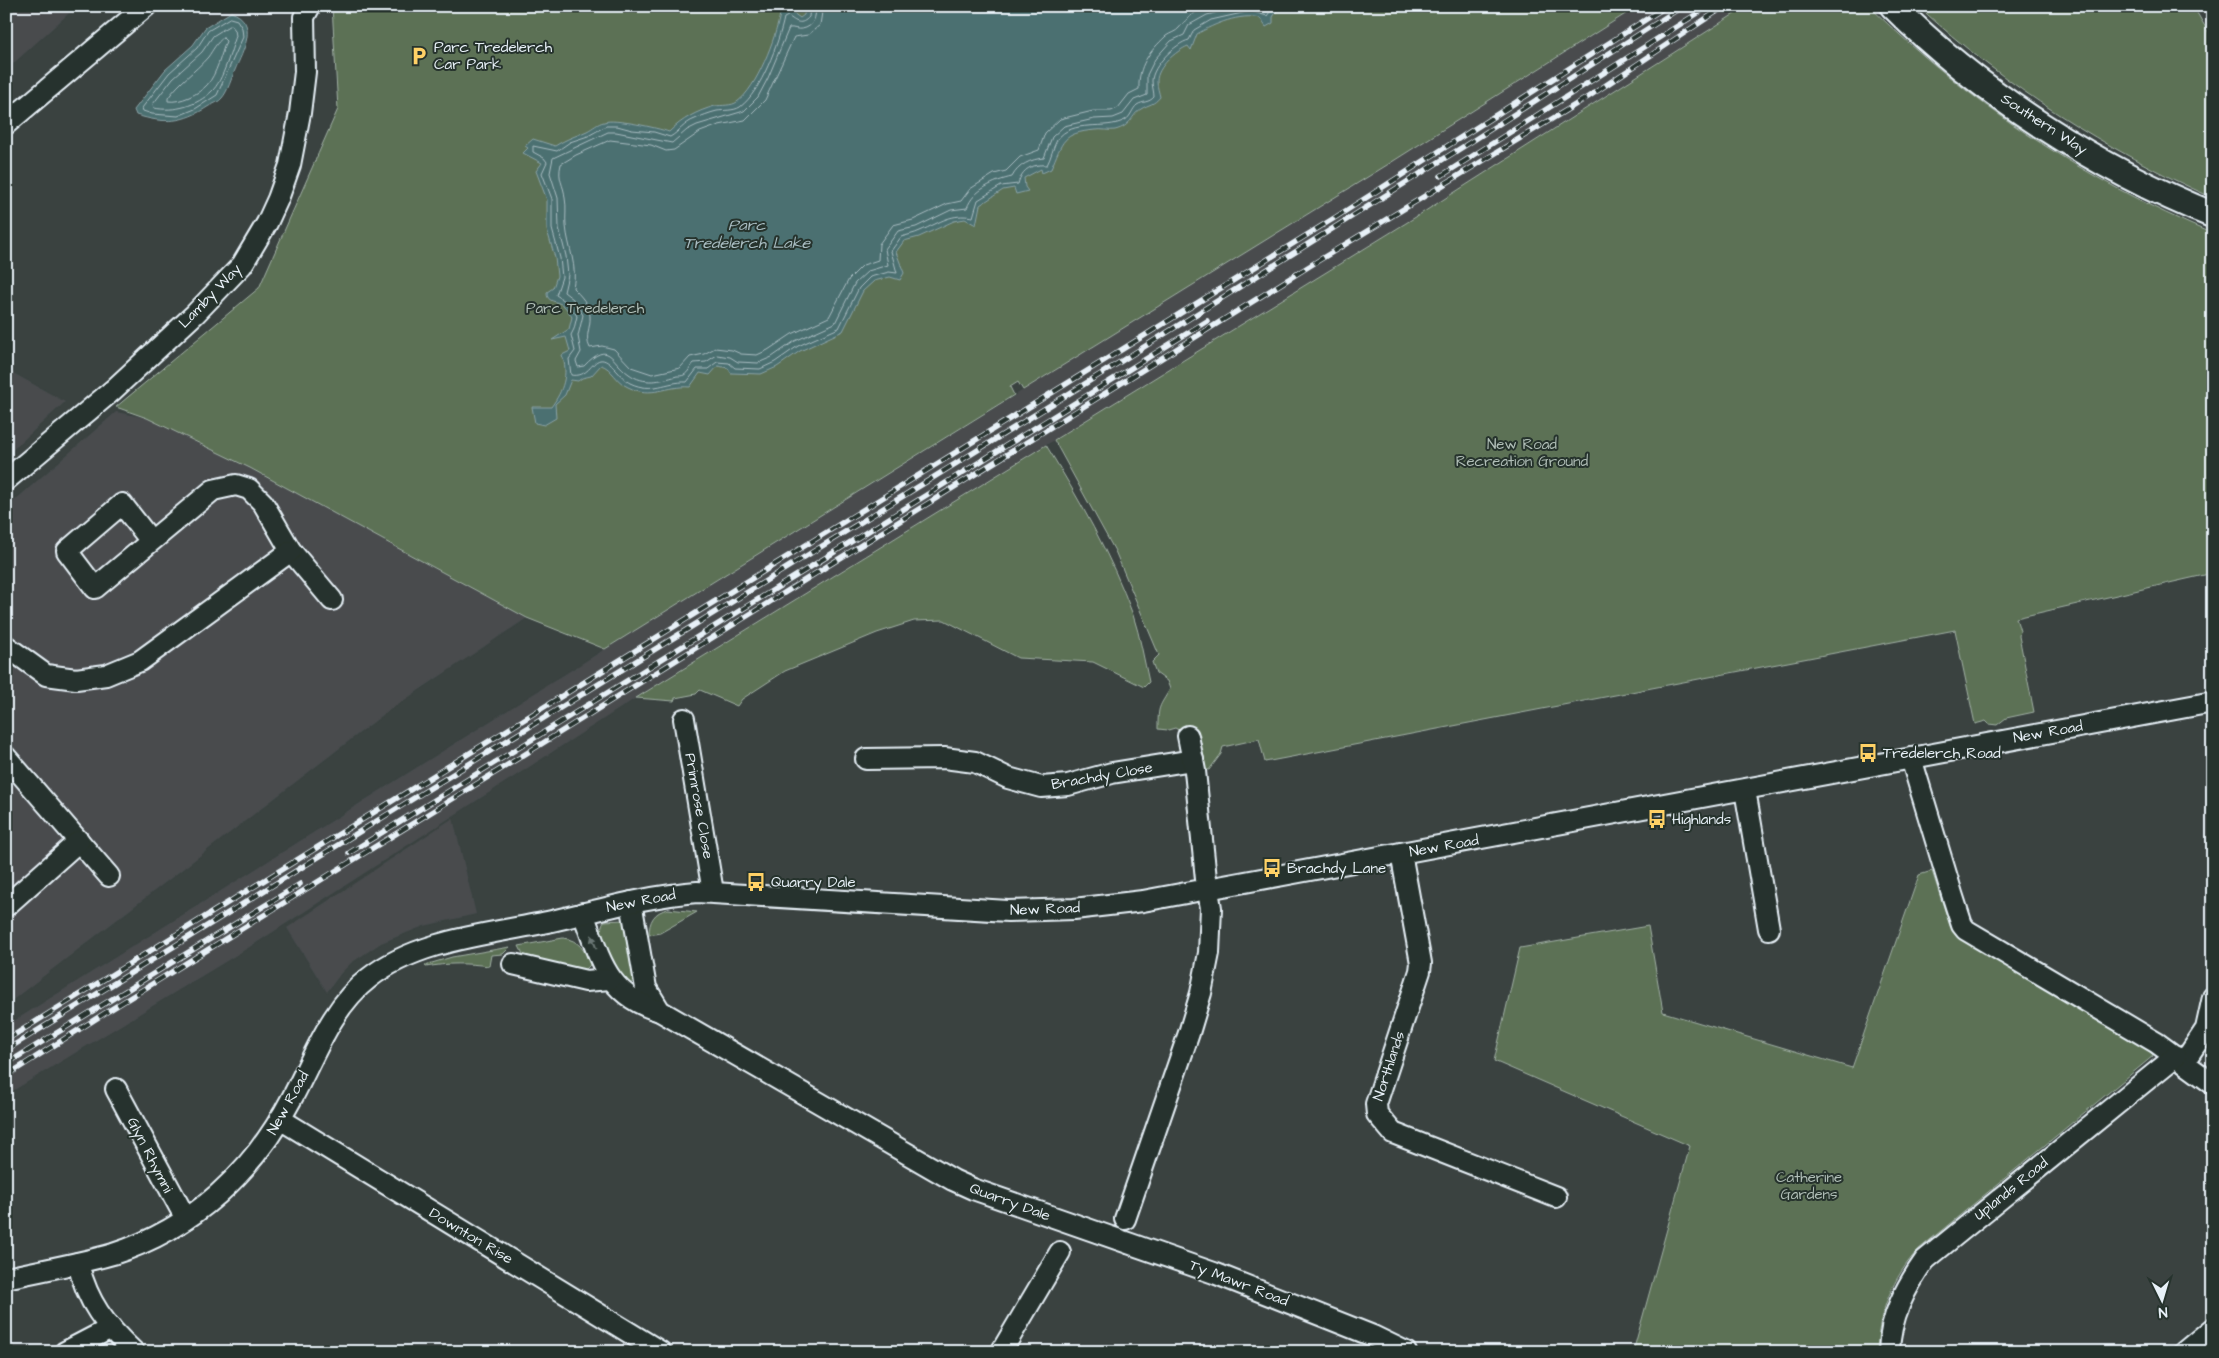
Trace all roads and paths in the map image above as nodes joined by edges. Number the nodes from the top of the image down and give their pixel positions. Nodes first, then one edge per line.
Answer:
1 (146, 6) edge
2 (1893, 6) edge
3 (304, 10) edge
4 (6, 124) edge
5 (2213, 216) edge
6 (6, 480) edge
7 (151, 541) dead end
8 (291, 551) junction
9 (332, 600) dead end
10 (6, 646) edge
11 (2213, 702) edge
12 (684, 720) dead end
13 (1188, 736) dead end
14 (6, 758) edge
15 (1910, 758) junction
16 (866, 759) dead end
17 (1193, 760) junction
18 (1744, 790) junction
19 (79, 841) junction
20 (1401, 854) junction
21 (109, 876) dead end
22 (1208, 890) junction
23 (714, 892) junction
24 (631, 902) junction
25 (6, 906) edge
26 (584, 913) junction
27 (1769, 929) dead end
28 (513, 964) dead end
29 (610, 979) junction
30 (2213, 997) edge
31 (660, 1011) junction
32 (2180, 1059) junction
33 (2213, 1084) edge
34 (116, 1089) dead end
35 (280, 1119) junction
36 (1556, 1197) dead end
37 (186, 1219) junction
38 (1125, 1219) dead end
39 (1069, 1223) joint
40 (1060, 1252) dead end
41 (78, 1263) junction
42 (6, 1278) edge
43 (111, 1328) junction
44 (2213, 1328) edge
45 (64, 1352) edge
46 (134, 1352) edge
47 (661, 1352) edge
48 (1001, 1352) edge
49 (1406, 1352) edge
50 (1889, 1352) edge
51 (2184, 1352) edge

1 - 4 street
2 - 5 main road, Southern Way
3 - 6 street, Lamby Way
7 - 8 street
8 - 9 street
8 - 10 street
11 - 15 street, New Road
12 - 23 street, Primrose Close
13 - 17 street
14 - 19 street
15 - 18 street, New Road
15 - 32 street
16 - 17 street, Brachdy Close
17 - 22 street
18 - 20 street, New Road
18 - 27 street
19 - 21 street
19 - 25 street
20 - 22 street, New Road
20 - 36 street, Northlands
22 - 23 street, New Road
22 - 38 street
23 - 24 street, New Road
24 - 26 street, New Road
24 - 31 street, Quarry Dale
29 -> 26 street
26 - 35 street, New Road
28 - 29 street
29 - 31 street
30 - 32 street, Uplands Road
31 - 39 street, Quarry Dale
32 - 33 street
32 - 50 street, Uplands Road
34 - 37 street, Glyn Rhymni
35 - 37 street, New Road
35 - 47 street, Downton Rise
37 - 41 street, New Road
39 - 49 street, Ty Mawr Road
40 - 48 street
41 - 42 street, New Road
41 - 43 street
43 - 45 street
43 - 46 street
44 - 51 street

